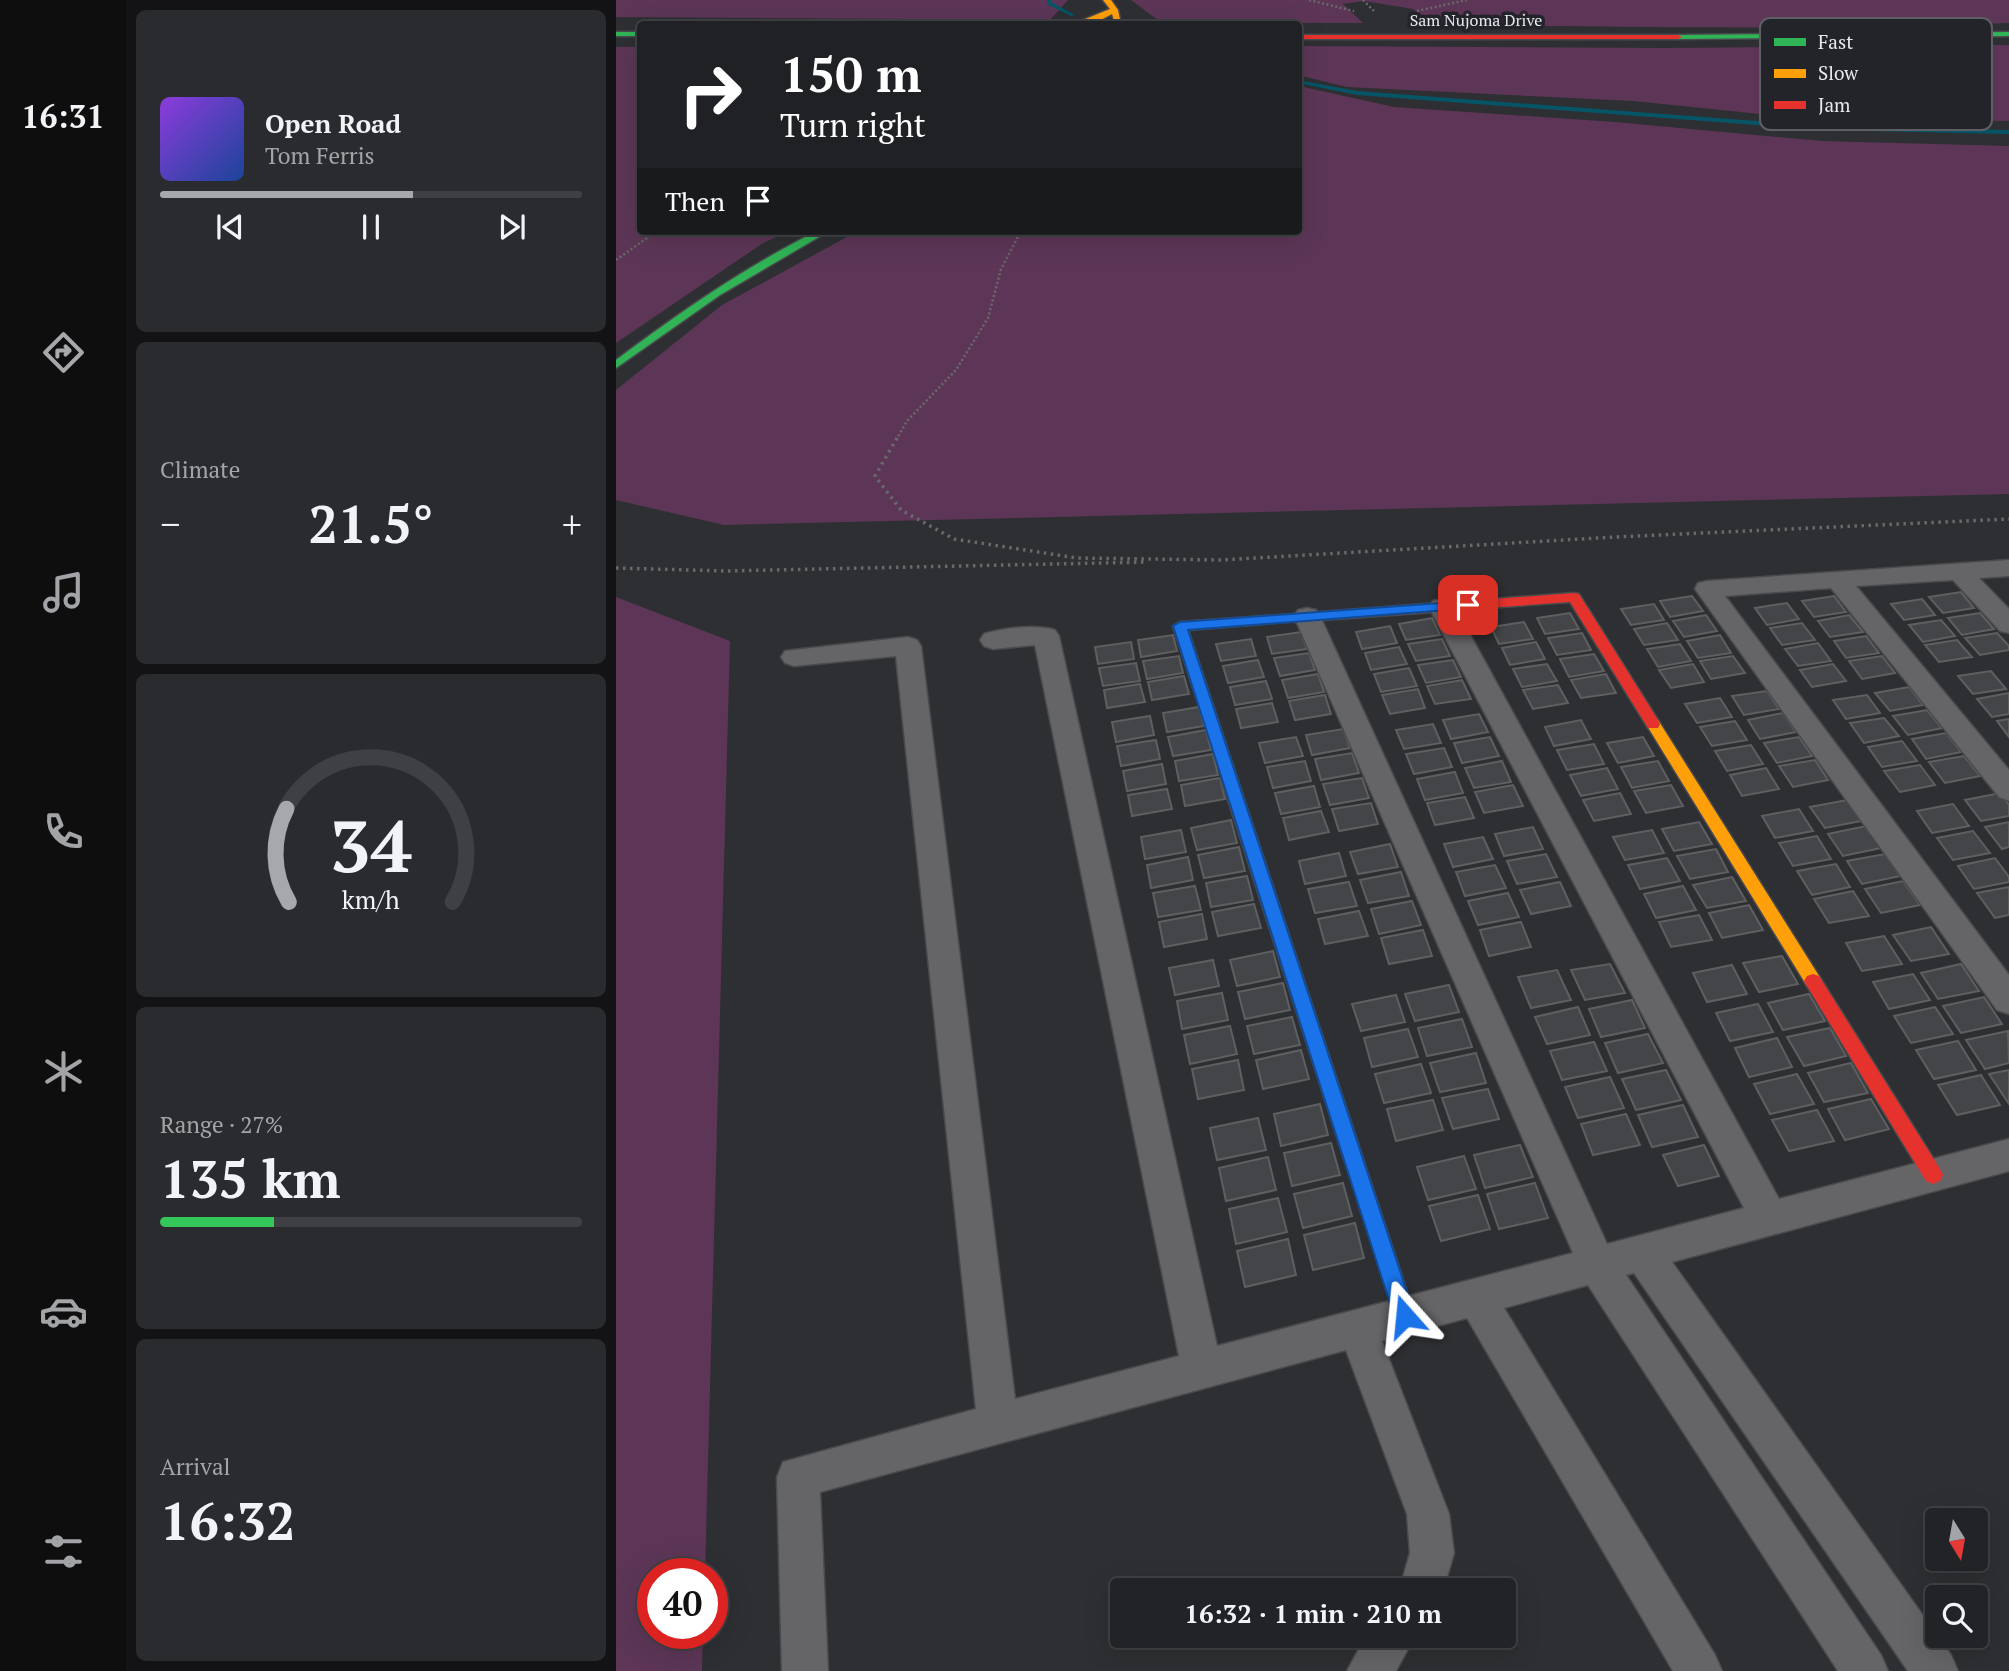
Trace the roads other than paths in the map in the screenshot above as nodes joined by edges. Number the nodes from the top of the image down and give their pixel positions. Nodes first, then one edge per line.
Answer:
1 (1113, 12) edge
2 (1090, 21) edge
3 (1302, 30) edge
4 (616, 34) edge
5 (637, 34) edge
6 (1760, 36) edge
7 (1302, 37) edge
8 (1654, 37) junction
9 (815, 235) edge
10 (616, 365) edge
11 (2009, 568) edge
12 (1959, 571) junction
13 (1837, 579) junction
14 (1442, 607) junction
15 (1307, 617) junction
16 (2009, 625) edge
17 (993, 640) dead end
18 (794, 657) dead end
19 (2009, 790) edge
20 (2009, 1000) edge
21 (2009, 1154) edge
22 (1933, 1175) junction
23 (1770, 1219) junction
24 (1643, 1253) junction
25 (1597, 1265) junction
26 (1476, 1297) junction
27 (1405, 1316) junction
28 (1358, 1329) junction
29 (1202, 1370) junction
30 (998, 1424) junction
31 (1425, 1578) edge
32 (1384, 1648) edge
33 (805, 1671) edge
34 (1370, 1671) edge
35 (1699, 1671) edge
36 (1865, 1671) edge
37 (1935, 1671) edge

1 - 2 main road
3 - 8 main road, Sam Nujoma Drive
4 - 5 main road
6 - 8 main road, Sam Nujoma Drive
7 - 8 main road, Sam Nujoma Drive
9 - 10 main road
11 - 12 street
12 - 13 street
12 - 16 street
13 - 19 street
13 - 20 street
14 - 15 main road
14 - 22 main road
14 - 23 street
15 - 25 street
15 - 27 main road
17 - 29 street
18 - 30 street
21 - 22 street
22 - 23 street
23 - 24 street
24 - 25 street
24 - 37 street
25 - 26 street
25 - 36 street
26 - 27 street
26 - 35 street
27 - 28 street
28 - 29 street
28 - 31 street
29 - 30 street
30 - 33 street
32 - 34 street

